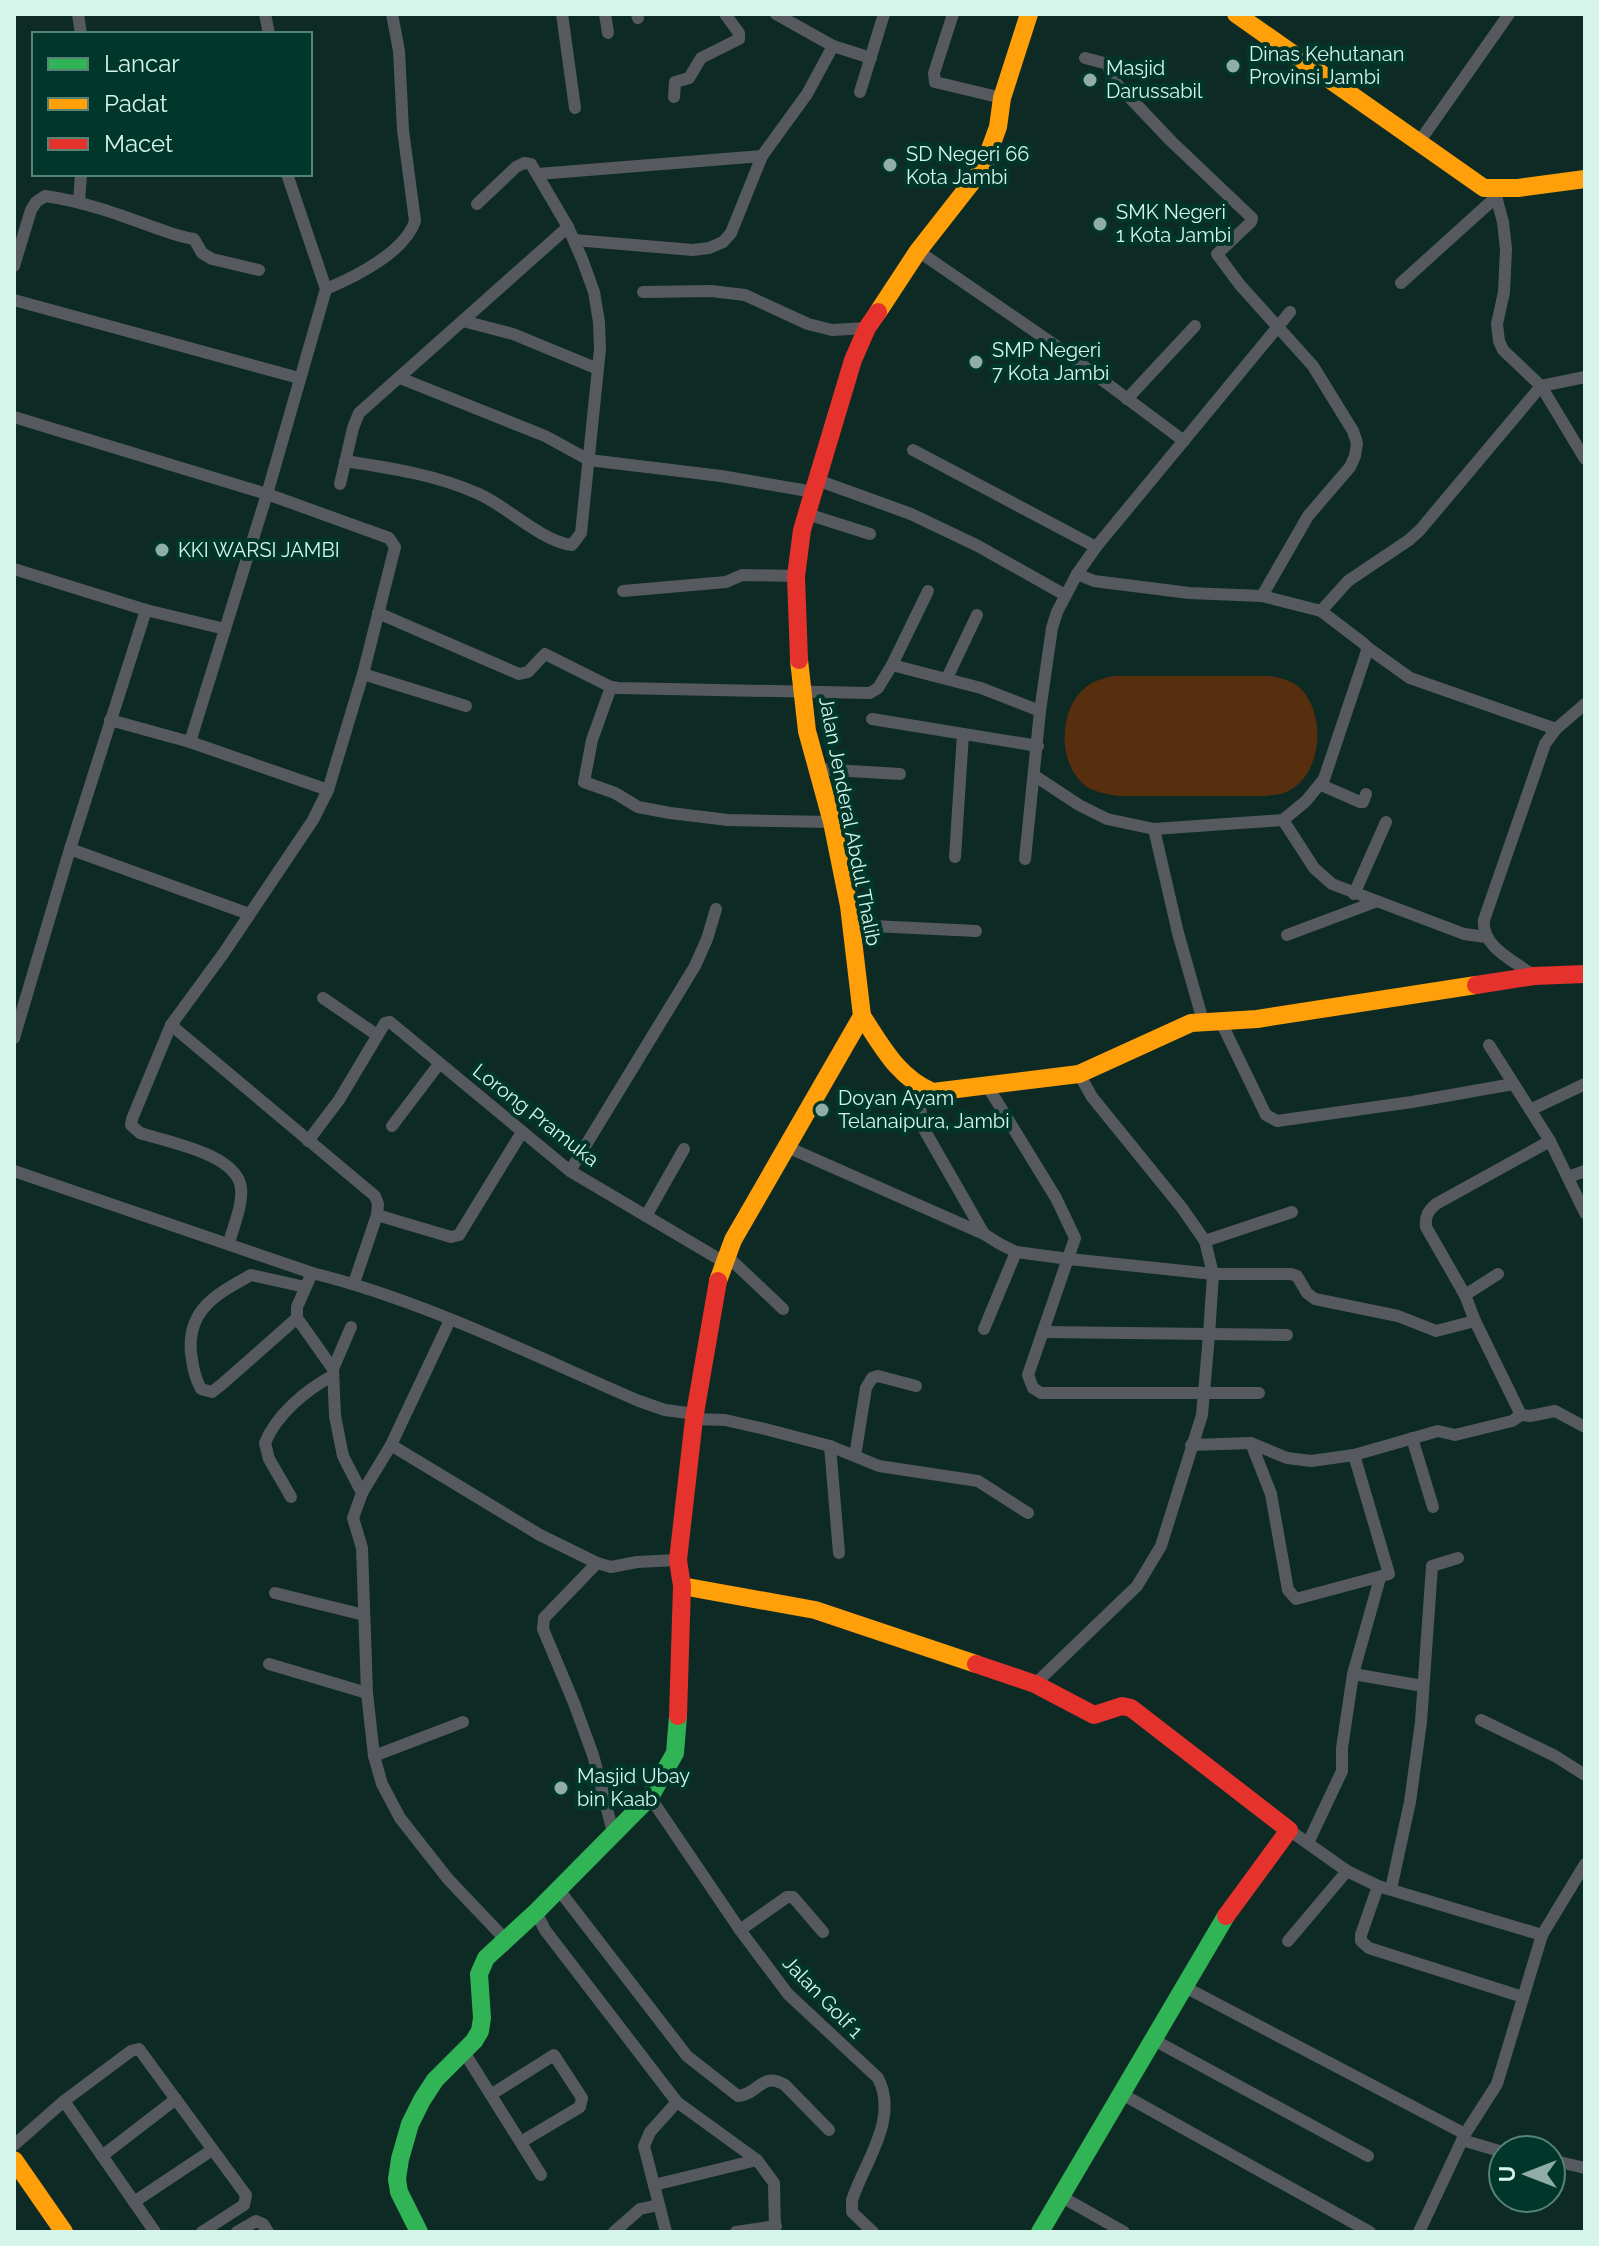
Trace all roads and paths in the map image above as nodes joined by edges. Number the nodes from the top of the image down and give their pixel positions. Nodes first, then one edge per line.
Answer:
1 (392, 14) edge
2 (562, 14) edge
3 (605, 14) edge
4 (725, 14) edge
5 (776, 14) edge
6 (884, 14) edge
7 (953, 14) edge
8 (1029, 14) edge
9 (1236, 14) edge
10 (1251, 14) edge
11 (1509, 14) edge
12 (608, 33) dead end
13 (833, 46) junction
14 (871, 58) junction
15 (1085, 58) dead end
16 (860, 92) dead end
17 (674, 97) dead end
18 (1002, 98) junction
19 (575, 108) dead end
20 (1429, 142) junction
21 (762, 156) junction
22 (1585, 170) edge
23 (538, 174) junction
24 (81, 176) edge
25 (288, 176) edge
26 (1473, 177) junction
27 (1585, 179) edge
28 (1495, 194) junction
29 (79, 202) junction
30 (477, 204) dead end
31 (568, 227) junction
32 (574, 240) junction
33 (918, 251) junction
34 (14, 266) edge
35 (259, 270) dead end
36 (1401, 283) dead end
37 (326, 289) junction
38 (643, 292) dead end
39 (14, 300) edge
40 (1290, 312) dead end
41 (463, 321) junction
42 (1195, 326) dead end
43 (1277, 326) junction
44 (867, 328) junction
45 (598, 369) junction
46 (1585, 377) edge
47 (299, 378) junction
48 (400, 378) junction
49 (1541, 386) junction
50 (1127, 399) junction
51 (14, 417) edge
52 (1184, 441) junction
53 (913, 450) dead end
54 (1585, 459) edge
55 (589, 460) junction
56 (345, 461) junction
57 (340, 484) dead end
58 (815, 486) junction
59 (267, 494) junction
60 (807, 514) junction
61 (870, 534) dead end
62 (1096, 547) junction
63 (14, 569) edge
64 (1077, 574) junction
65 (796, 576) junction
66 (623, 591) dead end
67 (928, 591) dead end
68 (1065, 595) junction
69 (1262, 596) junction
70 (146, 610) junction
71 (1321, 611) junction
72 (378, 613) junction
73 (977, 615) dead end
74 (225, 629) junction
75 (1368, 648) junction
76 (892, 665) junction
77 (363, 674) junction
78 (947, 678) junction
79 (611, 687) junction
80 (802, 690) junction
81 (1585, 704) edge
82 (466, 706) dead end
83 (1040, 711) junction
84 (872, 719) dead end
85 (110, 720) junction
86 (1556, 729) junction
87 (963, 734) junction
88 (190, 742) junction
89 (1038, 746) junction
90 (817, 769) junction
91 (900, 774) dead end
92 (1035, 776) junction
93 (1321, 785) junction
94 (328, 790) junction
95 (1366, 794) dead end
96 (1283, 820) junction
97 (832, 822) junction
98 (1386, 822) dead end
99 (1154, 829) junction
100 (70, 849) junction
101 (955, 857) dead end
102 (1025, 859) dead end
103 (1354, 894) junction
104 (1375, 902) junction
105 (716, 909) dead end
106 (249, 914) junction
107 (852, 925) junction
108 (976, 931) dead end
109 (1287, 935) dead end
110 (1486, 937) junction
111 (1585, 974) edge
112 (1534, 976) junction
113 (323, 998) dead end
114 (862, 1016) junction
115 (1212, 1021) junction
116 (171, 1025) junction
117 (377, 1035) junction
118 (14, 1038) edge
119 (1489, 1045) dead end
120 (439, 1064) junction
121 (1079, 1074) junction
122 (1513, 1084) junction
123 (1585, 1084) edge
124 (988, 1087) junction
125 (920, 1089) junction
126 (1530, 1110) junction
127 (392, 1126) dead end
128 (522, 1132) junction
129 (308, 1141) junction
130 (1550, 1141) junction
131 (787, 1147) junction
132 (684, 1149) dead end
133 (14, 1171) edge
134 (570, 1171) junction
135 (1585, 1171) edge
136 (1568, 1177) junction
137 (1292, 1212) dead end
138 (1585, 1213) edge
139 (377, 1215) junction
140 (646, 1216) junction
141 (984, 1234) junction
142 (1205, 1241) junction
143 (229, 1243) junction
144 (1016, 1252) junction
145 (725, 1259) junction
146 (1069, 1259) junction
147 (312, 1273) junction
148 (1213, 1274) junction
149 (1498, 1274) dead end
150 (354, 1283) junction
151 (305, 1287) junction
152 (1465, 1295) junction
153 (783, 1309) dead end
154 (297, 1318) junction
155 (450, 1320) junction
156 (1475, 1321) junction
157 (351, 1327) dead end
158 (984, 1329) dead end
159 (1043, 1332) junction
160 (1209, 1335) junction
161 (1287, 1335) dead end
162 (332, 1372) junction
163 (916, 1386) dead end
164 (1204, 1393) junction
165 (1259, 1393) dead end
166 (1521, 1415) junction
167 (695, 1416) junction
168 (1585, 1427) edge
169 (1412, 1438) junction
170 (1251, 1443) junction
171 (391, 1445) junction
172 (1191, 1445) junction
173 (830, 1446) junction
174 (1354, 1455) junction
175 (855, 1456) junction
176 (362, 1493) junction
177 (291, 1497) dead end
178 (1433, 1507) dead end
179 (1028, 1513) dead end
180 (839, 1553) dead end
181 (1458, 1558) dead end
182 (678, 1560) junction
183 (597, 1563) junction
184 (1380, 1578) junction
185 (682, 1586) junction
186 (275, 1593) dead end
187 (364, 1615) junction
188 (269, 1664) dead end
189 (1353, 1674) junction
190 (1035, 1684) junction
191 (1423, 1686) junction
192 (367, 1693) junction
193 (1481, 1720) dead end
194 (463, 1722) dead end
195 (374, 1756) junction
196 (1585, 1775) edge
197 (650, 1797) junction
198 (1289, 1830) junction
199 (614, 1836) junction
200 (1308, 1843) junction
201 (1585, 1864) edge
202 (1347, 1871) junction
203 (1385, 1888) junction
204 (559, 1890) junction
205 (536, 1912) junction
206 (740, 1930) junction
207 (823, 1932) dead end
208 (1542, 1935) junction
209 (506, 1940) junction
210 (1288, 1941) dead end
211 (1183, 1986) junction
212 (1523, 1997) junction
213 (1152, 2039) junction
214 (464, 2052) junction
215 (1120, 2093) junction
216 (492, 2094) junction
217 (176, 2099) junction
218 (64, 2101) junction
219 (677, 2102) junction
220 (829, 2130) dead end
221 (1464, 2137) junction
222 (521, 2142) junction
223 (14, 2145) edge
224 (1487, 2146) edge
225 (212, 2150) junction
226 (102, 2156) junction
227 (1368, 2156) dead end
228 (14, 2160) edge
229 (757, 2160) junction
230 (541, 2175) dead end
231 (654, 2185) junction
232 (1062, 2197) junction
233 (134, 2202) junction
234 (659, 2205) junction
235 (776, 2229) edge
236 (64, 2232) edge
237 (155, 2232) edge
238 (202, 2232) edge
239 (237, 2232) edge
240 (268, 2232) edge
241 (419, 2232) edge
242 (614, 2232) edge
243 (666, 2232) edge
244 (736, 2232) edge
245 (873, 2232) edge
246 (1040, 2232) edge
247 (1124, 2232) edge
248 (1370, 2232) edge
249 (1419, 2232) edge

1 - 37 street
2 - 19 street
3 - 12 street
4 - 17 street
5 - 13 street
6 - 14 street
7 - 18 street
8 - 18 street, Jalan Jenderal Abdul Thalib
9 - 20 street
10 - 20 street
11 - 20 street
13 - 14 street
13 - 21 street
14 - 16 street
15 - 43 street
18 - 33 street, Jalan Jenderal Abdul Thalib
20 - 26 street
21 - 23 street
21 - 32 street
22 - 26 street
23 - 30 street
23 - 31 street
24 - 29 street
25 - 37 street
26 - 28 street
27 - 28 street
28 - 36 street
28 - 49 street
29 - 34 street
29 - 35 street
31 - 32 street
31 - 41 street
32 - 45 street
33 - 44 street, Jalan Jenderal Abdul Thalib
33 - 50 street
37 - 47 street
38 - 44 street
39 - 47 street
40 - 43 street
41 - 45 street
41 - 48 street
42 - 50 street
43 - 52 street
43 - 69 street
44 - 58 street, Jalan Jenderal Abdul Thalib
45 - 55 street
46 - 49 street
47 - 59 street
48 - 55 street
48 - 56 street
49 - 54 street
49 - 71 street
50 - 52 street
51 - 59 street
52 - 62 street
53 - 62 street
55 - 56 street
55 - 58 street
56 - 57 street
58 - 60 street, Jalan Jenderal Abdul Thalib
58 - 68 street
59 - 72 street
59 - 74 street
60 - 61 street
60 - 65 street, Jalan Jenderal Abdul Thalib
62 - 64 street
63 - 70 street
64 - 68 street
64 - 69 street
65 - 66 street
65 - 80 street, Jalan Jenderal Abdul Thalib
67 - 76 street
68 - 83 street
69 - 71 street
70 - 74 street
70 - 85 street
71 - 75 street
72 - 77 street
72 - 79 street
73 - 78 street
74 - 88 street
75 - 86 street
75 - 93 street
76 - 78 street
76 - 80 street
77 - 82 street
77 - 94 street
78 - 83 street
79 - 80 street
79 - 97 street
80 - 90 street, Jalan Jenderal Abdul Thalib
81 - 86 street
83 - 89 street
84 - 87 street
85 - 88 street
85 - 100 street
86 - 110 street
87 - 89 street
87 - 101 street
88 - 94 street
89 - 92 street
90 - 91 street
90 - 97 street, Jalan Jenderal Abdul Thalib
92 - 99 street
92 - 102 street
93 - 95 street
93 - 96 street
94 - 106 street
96 - 99 street
96 - 103 street
97 - 107 street, Jalan Jenderal Abdul Thalib
98 - 103 street
99 - 115 street
100 - 106 street
100 - 118 street
103 - 104 street
104 - 109 street
104 - 110 street
105 - 134 street
106 - 116 street
107 - 108 street
107 - 114 street, Jalan Jenderal Abdul Thalib
110 - 112 street
111 - 112 street
112 - 115 street
113 - 117 street
114 - 125 street
114 - 131 street
115 - 121 street
115 - 122 street
116 - 129 street
116 - 143 street
117 - 120 street, Lorong Pramuka
117 - 129 street
119 - 122 street
120 - 127 street
120 - 128 street, Lorong Pramuka
121 - 124 street
121 - 142 street
122 - 126 street
123 - 126 street
124 - 125 street
124 - 146 street
125 - 141 street
126 - 130 street
128 - 134 street, Lorong Pramuka
128 - 139 street
129 - 139 street
130 - 136 street
130 - 152 street
131 - 141 street
131 - 145 street
132 - 140 street
133 - 143 street
134 - 140 street, Lorong Pramuka
135 - 136 street
136 - 138 street
137 - 142 street
139 - 150 street
140 - 145 street, Lorong Pramuka
141 - 144 street
142 - 148 street
143 - 147 street
144 - 146 street
144 - 158 street
145 - 153 street, Lorong Pramuka
145 - 167 street
146 - 148 street
146 - 159 street
147 - 150 street
147 - 151 street
148 - 156 street
148 - 160 street
149 - 152 street
150 - 155 street
151 - 154 street
151 - 154 street
152 - 156 street
154 - 162 street
155 - 167 street
155 - 171 street
156 - 166 street
157 - 162 street
159 - 160 street
159 - 164 street
160 - 161 street
160 - 164 street
162 - 176 street
162 - 177 street
163 - 175 street
164 - 165 street
164 - 172 street
166 - 168 street
166 - 169 street
167 - 173 street
167 - 182 street
169 - 174 street
169 - 178 street
170 - 172 street
170 - 174 street
170 - 184 street
171 - 176 street
171 - 183 street
172 - 190 street
173 - 175 street
173 - 180 street
174 - 184 street
175 - 179 street
176 - 187 street
181 - 191 street
182 - 183 street
182 - 185 street
183 - 199 street
184 - 189 street
185 - 190 street
185 - 197 street
186 - 187 street
187 - 192 street
188 - 192 street
189 - 191 street
189 - 200 street
190 - 198 street
191 - 203 street
192 - 195 street
193 - 196 street
194 - 195 street
195 - 209 street
197 - 199 street
197 - 206 street, Jalan Golf 1
198 - 200 street
198 - 211 street
199 - 204 street
200 - 202 street
201 - 208 street
202 - 203 street
202 - 210 street
203 - 208 street
203 - 212 street
204 - 205 street
204 - 220 street
205 - 209 street
205 - 219 street
206 - 207 street
206 - 245 street, Jalan Golf 1
208 - 212 street
209 - 214 street
211 - 213 street
211 - 221 street
212 - 221 street
213 - 215 street
213 - 227 street
214 - 216 street
214 - 241 street
215 - 232 street
215 - 248 street
216 - 222 street
216 - 222 street
217 - 218 street
217 - 225 street
217 - 226 street
218 - 223 street
218 - 226 street
219 - 229 street
219 - 231 street
221 - 224 street
221 - 249 street
222 - 230 street
225 - 233 street
225 - 238 street
226 - 233 street
228 - 236 street
229 - 231 street
229 - 235 street
231 - 234 street
232 - 246 street
232 - 247 street
233 - 237 street
234 - 242 street
234 - 243 street
235 - 244 street
239 - 240 street

